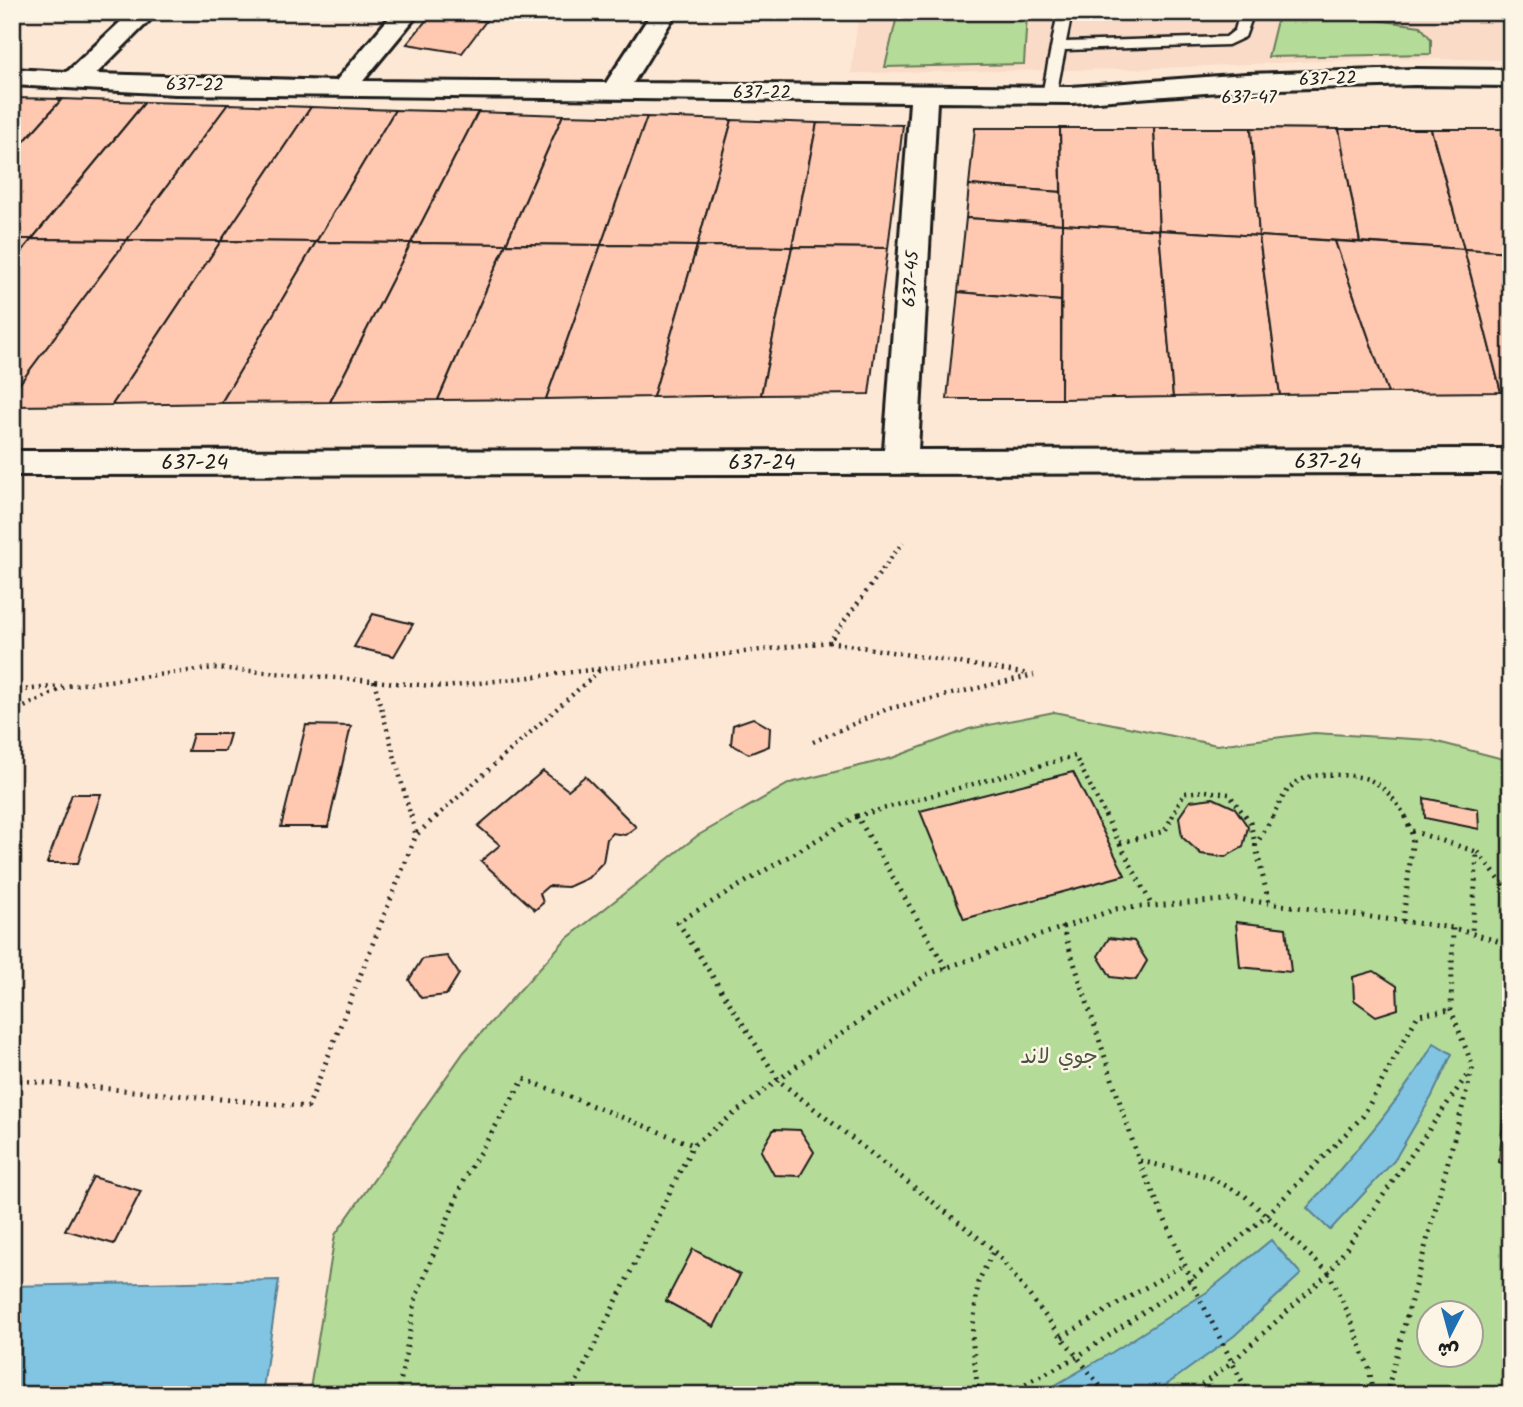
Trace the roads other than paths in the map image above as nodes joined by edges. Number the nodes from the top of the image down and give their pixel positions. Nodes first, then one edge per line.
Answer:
1 (146, 12) edge
2 (408, 12) edge
3 (664, 12) edge
4 (1065, 12) edge
5 (1247, 12) edge
6 (1059, 46) junction
7 (12, 77) edge
8 (1511, 78) edge
9 (73, 81) junction
10 (343, 89) junction
11 (614, 92) junction
12 (924, 95) junction
13 (1060, 95) junction
14 (1511, 98) edge
15 (1511, 461) edge
16 (12, 463) edge
17 (900, 463) junction

1 - 9 street
2 - 10 street
3 - 11 street
4 - 6 lane
5 - 6 lane
6 - 13 lane
7 - 9 street, 637-22
8 - 13 street, 637-22
9 - 10 street, 637-22
10 - 11 street, 637-22
11 - 12 street, 637-22
12 - 13 street, 637-22
12 - 17 street, 637-45
13 - 14 street, 637-47
15 - 17 street, 637-24
16 - 17 street, 637-24

